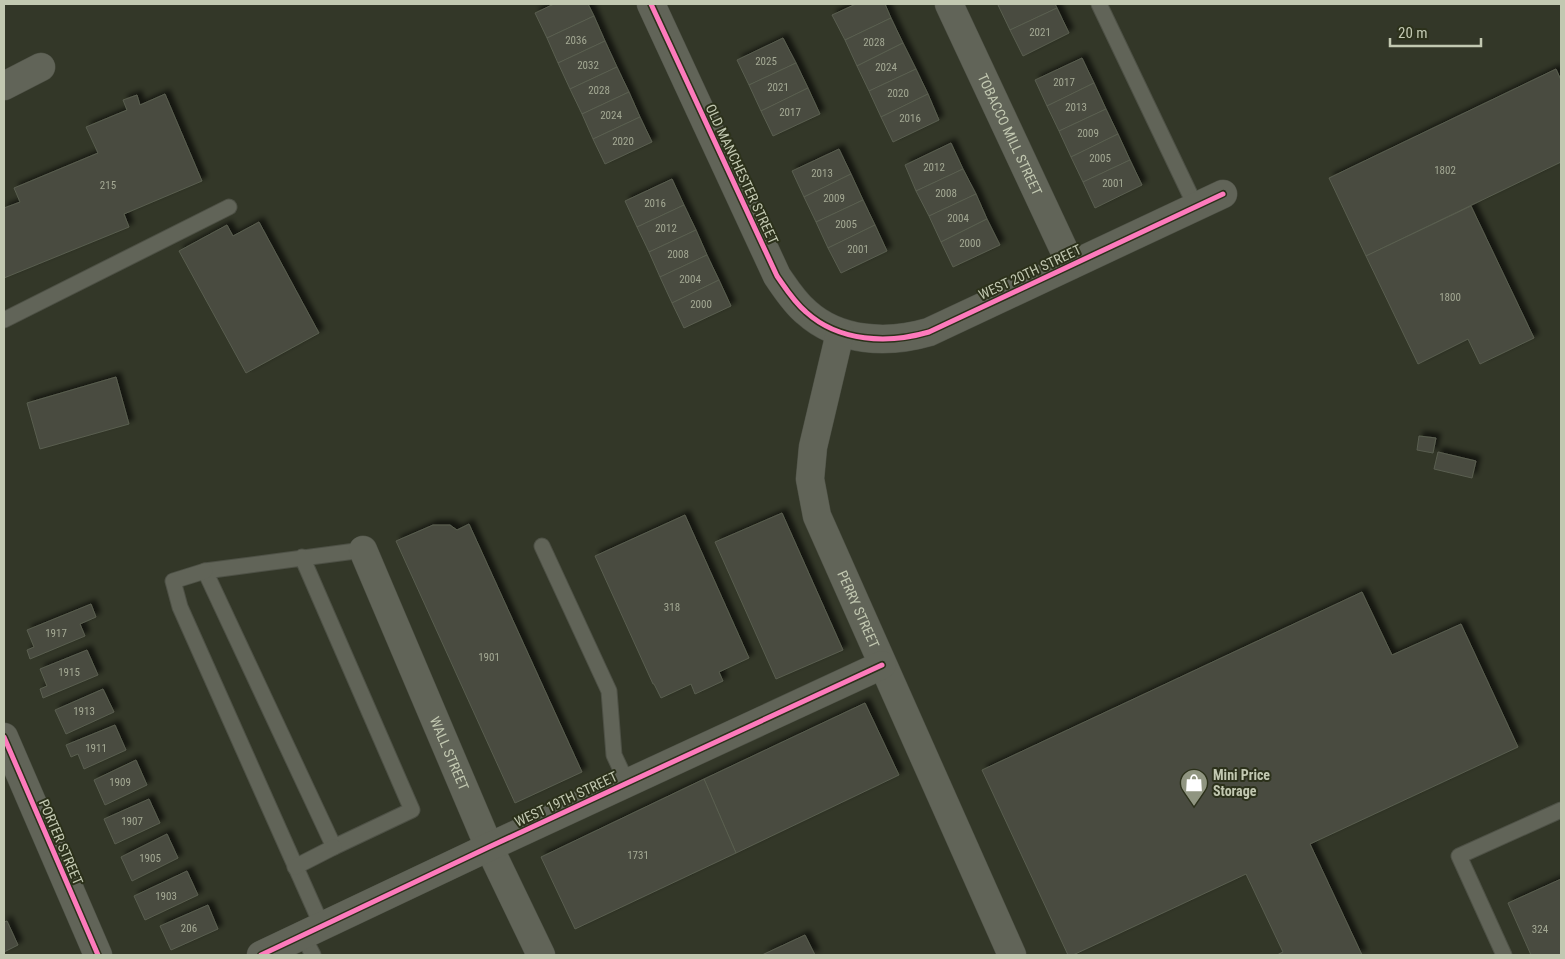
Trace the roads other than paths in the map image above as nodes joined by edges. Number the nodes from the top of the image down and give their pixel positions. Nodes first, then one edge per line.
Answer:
1 (651, 4) edge
2 (949, 4) edge
3 (1100, 4) edge
4 (41, 67) dead end
5 (4, 86) edge
6 (1223, 194) dead end
7 (229, 207) dead end
8 (1196, 207) junction
9 (1071, 265) junction
10 (4, 320) edge
11 (840, 333) junction
12 (542, 546) dead end
13 (363, 550) joint
14 (302, 557) junction
15 (205, 571) junction
16 (882, 665) junction
17 (4, 737) edge
18 (627, 783) junction
19 (1561, 810) edge
20 (489, 847) junction
21 (334, 848) junction
22 (295, 867) junction
23 (313, 939) edge
24 (98, 955) edge
25 (261, 955) edge
26 (541, 955) edge
27 (1012, 955) edge
28 (1504, 955) edge

1 - 11 street, OLD MANCHESTER STREET
2 - 9 street, TOBACCO MILL STREET
3 - 8 lane
4 - 5 street
6 - 8 street, WEST 20TH STREET
7 - 10 lane
8 - 9 street, WEST 20TH STREET
9 - 11 street, WEST 20TH STREET
11 - 16 street, PERRY STREET
12 - 18 lane
13 - 14 lane
13 - 20 street, WALL STREET
14 - 15 lane
14 - 21 lane
15 - 21 lane
15 - 22 lane
16 - 18 street, WEST 19TH STREET
16 - 27 street, PERRY STREET
17 - 24 street, PORTER STREET
18 - 20 street, WEST 19TH STREET
19 - 28 lane
20 - 23 street, WEST 19TH STREET
20 - 26 street, WALL STREET
21 - 22 lane
22 - 23 lane
23 - 25 street, WEST 19TH STREET

